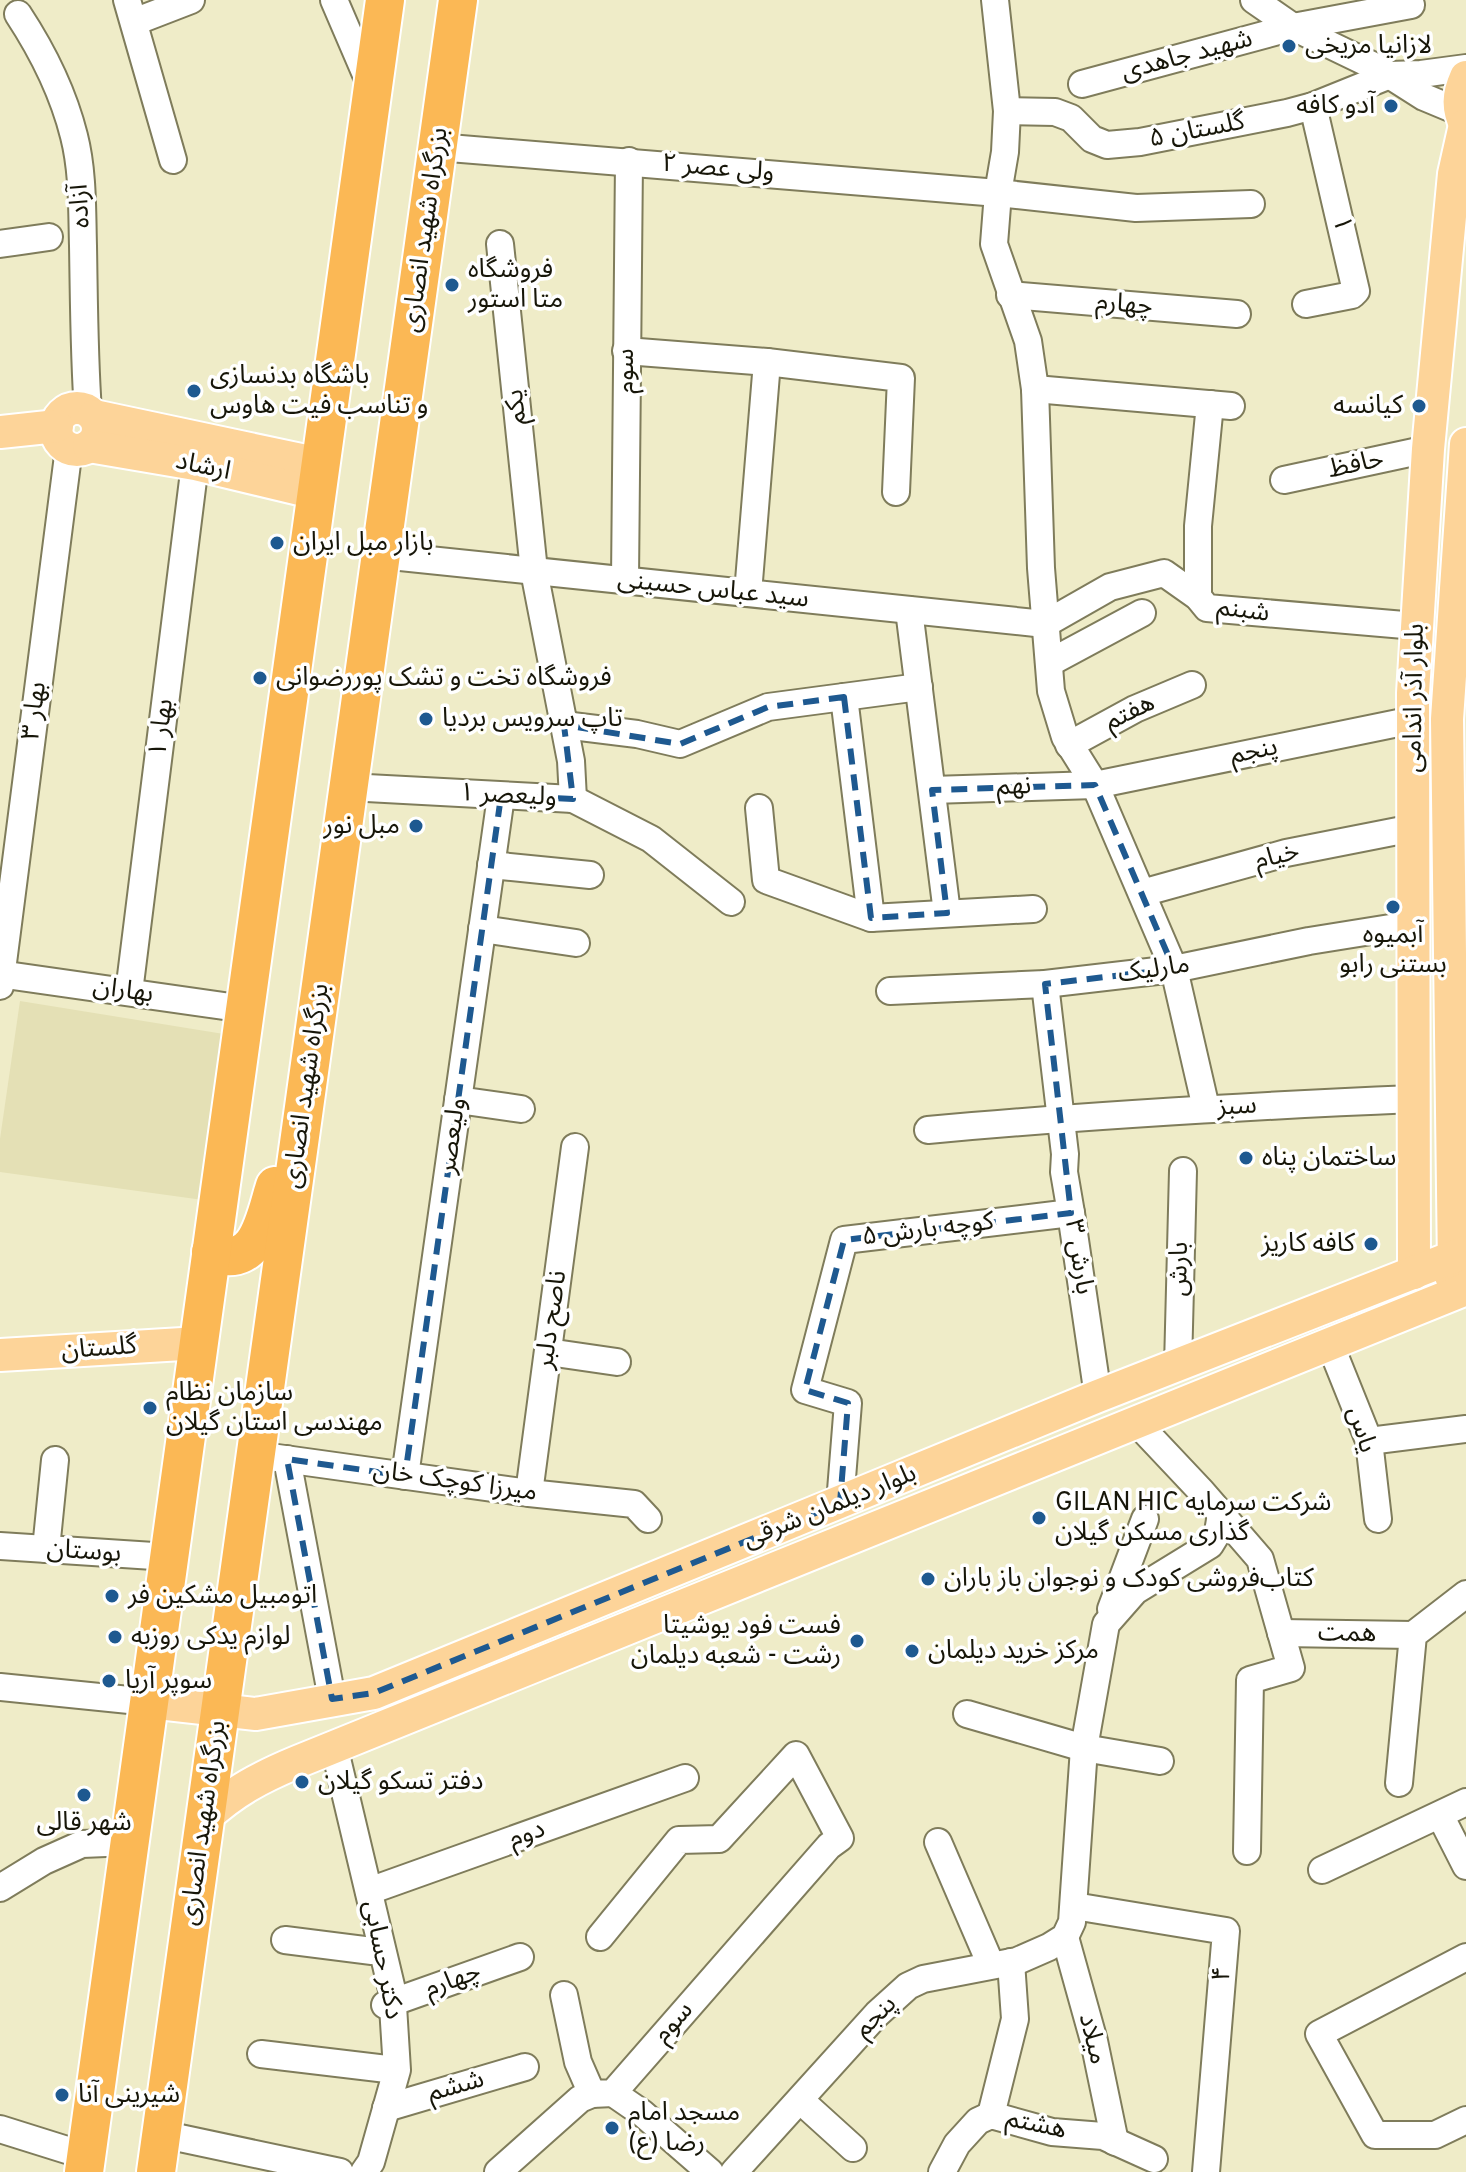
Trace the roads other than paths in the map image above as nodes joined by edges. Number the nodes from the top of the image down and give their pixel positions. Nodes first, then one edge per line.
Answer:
1 (191, 0) edge
2 (334, 0) edge
3 (385, 0) edge
4 (458, 0) edge
5 (995, 0) edge
6 (1254, 0) edge
7 (1411, 5) dead end
8 (130, 11) edge
9 (18, 14) dead end
10 (1293, 27) junction
11 (1466, 68) edge
12 (1390, 75) junction
13 (1466, 77) edge
14 (1082, 84) dead end
15 (372, 90) junction
16 (1313, 106) junction
17 (1007, 111) junction
18 (1464, 121) edge
19 (437, 147) junction
20 (173, 160) dead end
21 (629, 161) junction
22 (998, 193) junction
23 (1251, 204) dead end
24 (49, 237) dead end
25 (0, 244) edge
26 (500, 244) dead end
27 (1010, 295) junction
28 (1306, 304) dead end
29 (1237, 314) dead end
30 (626, 351) junction
31 (767, 362) junction
32 (1035, 389) junction
33 (79, 430) junction
34 (0, 432) edge
35 (1466, 444) edge
36 (1428, 449) junction
37 (195, 464) junction
38 (318, 478) junction
39 (1284, 480) dead end
40 (896, 492) dead end
41 (381, 555) junction
42 (534, 571) junction
43 (625, 580) junction
44 (748, 593) junction
45 (1198, 597) junction
46 (909, 610) junction
47 (1142, 613) dead end
48 (1045, 624) junction
49 (1416, 626) junction
50 (1453, 627) junction
51 (1049, 663) junction
52 (1192, 685) dead end
53 (919, 687) junction
54 (844, 697) junction
55 (1413, 720) junction
56 (564, 725) junction
57 (1069, 745) junction
58 (1095, 785) junction
59 (348, 787) junction
60 (932, 790) junction
61 (501, 796) junction
62 (573, 799) junction
63 (759, 808) dead end
64 (1413, 828) junction
65 (491, 865) junction
66 (590, 875) dead end
67 (1142, 893) junction
68 (731, 902) dead end
69 (1033, 909) dead end
70 (947, 913) junction
71 (1458, 915) edge
72 (871, 918) junction
73 (1415, 924) junction
74 (482, 929) junction
75 (576, 943) dead end
76 (1174, 969) junction
77 (1, 978) edge
78 (1045, 984) junction
79 (890, 991) dead end
80 (129, 992) junction
81 (245, 1009) junction
82 (1458, 1056) edge
83 (308, 1074) junction
84 (1413, 1099) junction
85 (458, 1100) junction
86 (1206, 1108) junction
87 (521, 1109) dead end
88 (1061, 1117) junction
89 (928, 1130) dead end
90 (575, 1147) dead end
91 (1183, 1171) dead end
92 (1452, 1183) junction
93 (1415, 1185) junction
94 (1071, 1213) junction
95 (211, 1252) junction
96 (1459, 1255) edge
97 (1414, 1273) junction
98 (1466, 1289) edge
99 (1420, 1307) junction
100 (199, 1343) junction
101 (1330, 1344) junction
102 (548, 1352) junction
103 (0, 1355) edge
104 (617, 1362) dead end
105 (1178, 1366) junction
106 (1098, 1396) junction
107 (1136, 1422) junction
108 (1466, 1429) edge
109 (1369, 1441) junction
110 (271, 1457) junction
111 (55, 1460) dead end
112 (405, 1476) junction
113 (529, 1493) junction
114 (840, 1503) junction
115 (1221, 1514) junction
116 (648, 1519) dead end
117 (1145, 1519) dead end
118 (1378, 1519) dead end
119 (0, 1546) edge
120 (46, 1549) junction
121 (169, 1557) junction
122 (1466, 1594) edge
123 (1106, 1624) junction
124 (1281, 1633) junction
125 (1413, 1635) junction
126 (0, 1687) edge
127 (374, 1693) junction
128 (332, 1699) junction
129 (184, 1706) junction
130 (967, 1714) dead end
131 (330, 1748) junction
132 (1084, 1748) junction
133 (1160, 1761) dead end
134 (263, 1776) junction
135 (685, 1778) dead end
136 (1399, 1783) dead end
137 (1466, 1802) edge
138 (1440, 1815) junction
139 (205, 1818) junction
140 (130, 1842) junction
141 (938, 1842) dead end
142 (1247, 1851) dead end
143 (1466, 1866) edge
144 (1322, 1870) dead end
145 (0, 1888) edge
146 (369, 1891) junction
147 (1074, 1906) junction
148 (600, 1937) dead end
149 (1065, 1937) junction
150 (285, 1940) dead end
151 (372, 1951) junction
152 (520, 1957) dead end
153 (1466, 1957) edge
154 (1001, 1964) junction
155 (564, 1995) dead end
156 (389, 2004) junction
157 (261, 2054) dead end
158 (525, 2067) dead end
159 (387, 2069) junction
160 (602, 2093) junction
161 (800, 2100) junction
162 (386, 2108) junction
163 (991, 2115) junction
164 (1466, 2120) edge
165 (0, 2129) edge
166 (161, 2134) junction
167 (1115, 2142) junction
168 (853, 2148) dead end
169 (1154, 2159) dead end
170 (85, 2164) edge
171 (156, 2172) edge
172 (340, 2172) edge
173 (363, 2172) edge
174 (498, 2172) edge
175 (710, 2172) edge
176 (734, 2172) edge
177 (942, 2172) edge
178 (1206, 2172) edge

1 - 8 street
2 - 15 street
3 - 15 highway, بزرگراه شهید انصاری
4 - 19 highway, بزرگراه شهید انصاری
5 - 17 street
6 - 10 street
7 - 10 street, شهید جاهدی
8 - 20 street
9 - 33 street, آزاده
10 - 12 street
10 - 14 street, شهید جاهدی
11 - 12 street
12 - 16 street, گلستان ۵
12 - 18 street
13 - 18 main road, بلوار آذر اندامی
15 - 38 highway, بزرگراه شهید انصاری
16 - 17 street, گلستان ۵
16 - 28 street, ۱
17 - 22 street
18 - 36 main road, بلوار آذر اندامی
19 - 21 street, ولی عصر ۲
19 - 41 highway, بزرگراه شهید انصاری
21 - 22 street, ولی عصر ۲
21 - 30 street, سوم
22 - 23 street, ولی عصر ۲
22 - 27 street
24 - 25 street
26 - 42 street, یکم
27 - 29 street, چهارم
27 - 32 street
30 - 31 street
30 - 43 street, سوم
31 - 40 street
31 - 44 street
32 - 45 street
32 - 48 street
33 - 34 main road, ارشاد
33 - 37 main road, ارشاد
33 - 38 main road, ارشاد
33 - 77 street, بهار ۳
35 - 50 main road, بلوار آذر اندامی
36 - 39 street, حافظ
36 - 49 main road, بلوار آذر اندامی
37 - 38 main road, ارشاد
37 - 80 street, بهار ۱
38 - 81 highway, بزرگراه شهید انصاری
41 - 42 street, سید عباس حسینی
41 - 59 highway, بزرگراه شهید انصاری
42 - 43 street, سید عباس حسینی
42 - 56 street, یکم
43 - 44 street, سید عباس حسینی
44 - 46 street, سید عباس حسینی
45 - 48 street, شبنم
45 - 49 street, شبنم
46 - 48 street, سید عباس حسینی
46 - 53 street
47 - 51 street
48 - 51 street
49 - 50 main road
49 - 55 main road, بلوار آذر اندامی
50 - 71 main road, بلوار آذر اندامی
51 - 57 street
52 - 57 street, هفتم
53 - 54 street
53 - 60 street
54 - 56 street
54 - 72 street
55 - 58 street, پنجم
55 - 64 main road, بلوار آذر اندامی
56 - 62 street, یکم
57 - 58 street
58 - 60 street, نهم
58 - 67 street
59 - 61 street, ولیعصر ۱
59 - 83 highway, بزرگراه شهید انصاری
60 - 70 street
61 - 62 street, ولیعصر ۱
61 - 65 street, ولیعصر
62 - 68 street, ولیعصر ۱
63 - 72 street
64 - 67 street, خیام
64 - 73 main road, بلوار آذر اندامی
65 - 66 street
65 - 74 street, ولیعصر
67 - 76 street
69 - 70 street
70 - 72 street
71 - 82 main road, بلوار آذر اندامی
73 - 76 street, مارلیک
73 - 84 main road, بلوار آذر اندامی
74 - 75 street
74 - 85 street, ولیعصر
76 - 78 street, مارلیک
76 - 86 street
77 - 80 street, بهاران
78 - 79 street, مارلیک
78 - 88 street, بارش ۳
80 - 81 street, بهاران
81 - 95 highway, بزرگراه شهید انصاری
82 - 92 main road, بلوار آذر اندامی
83 - 95 highway
83 - 110 highway, بزرگراه شهید انصاری
84 - 86 street, سبز
84 - 93 main road, بلوار آذر اندامی
85 - 87 street
85 - 112 street, ولیعصر
86 - 88 street, سبز
88 - 89 street, سبز
88 - 94 street, بارش ۳
90 - 102 street, ناصح دلبر
91 - 105 street, بارش
92 - 93 main road
92 - 96 main road, بلوار آذر اندامی
93 - 97 main road, بلوار آذر اندامی
94 - 106 street, بارش ۳
94 - 114 street, کوچه بارش ۵
95 - 100 highway, بزرگراه شهید انصاری
96 - 97 main road, بلوار دیلمان شرقی
96 - 99 main road
97 - 105 main road, بلوار دیلمان شرقی
98 - 99 main road, بلوار دیلمان شرقی
99 - 101 main road, بلوار دیلمان شرقی
100 - 103 main road, گلستان
100 - 121 highway, بزرگراه شهید انصاری
101 - 107 main road, بلوار دیلمان شرقی
101 - 109 street, یاس
102 - 104 street
102 - 113 street, ناصح دلبر
105 - 106 main road, بلوار دیلمان شرقی
106 - 107 main road
106 - 114 main road, بلوار دیلمان شرقی
107 - 115 street, همت
107 - 131 main road, بلوار دیلمان شرقی
108 - 109 street
109 - 118 street, یاس
110 - 112 street, میرزا کوچک خان
110 - 128 street
110 - 129 highway, بزرگراه شهید انصاری
111 - 120 street
112 - 113 street, میرزا کوچک خان
113 - 116 street, میرزا کوچک خان
114 - 127 main road, بلوار دیلمان شرقی
115 - 123 street
115 - 124 street, همت
117 - 123 street
119 - 120 street, بوستان
120 - 121 street, بوستان
121 - 129 highway, بزرگراه شهید انصاری
122 - 125 street
123 - 132 street
124 - 125 street, همت
124 - 142 street, همت
125 - 136 street
126 - 129 street
127 - 128 main road, بلوار دیلمان شرقی
127 - 134 main road
128 - 129 main road, بلوار دیلمان شرقی
129 - 139 highway, بزرگراه شهید انصاری
129 - 140 highway, بزرگراه شهید انصاری
130 - 132 street
131 - 134 main road, بلوار دیلمان شرقی
131 - 146 street, دکتر حسابی
131 - 151 street, دکتر حسابی
132 - 133 street
132 - 147 street
134 - 139 main road, بلوار دیلمان شرقی
135 - 146 street, دوم
137 - 138 street
138 - 143 street
138 - 144 street
139 - 166 highway, بزرگراه شهید انصاری
140 - 145 street
140 - 170 highway, بزرگراه شهید انصاری
141 - 154 street
146 - 156 street, دکتر حسابی
147 - 149 street
147 - 178 street, ۴
148 - 160 street, سوم
149 - 154 street, پنجم
149 - 167 street, میلاد
150 - 151 street
151 - 156 street, دکتر حسابی
152 - 156 street, چهارم
153 - 164 street
154 - 161 street, پنجم
154 - 163 street
155 - 160 street
156 - 159 street, دکتر حسابی
156 - 162 street, دکتر حسابی
157 - 159 street
158 - 162 street, ششم
159 - 173 street, دکتر حسابی
160 - 174 street, سوم
160 - 175 street
161 - 168 street
161 - 176 street, پنجم
162 - 173 street, دکتر حسابی
163 - 167 street, هشتم
163 - 177 street, هشتم
165 - 170 street
166 - 171 highway, بزرگراه شهید انصاری
166 - 172 street
167 - 169 street, هشتم

